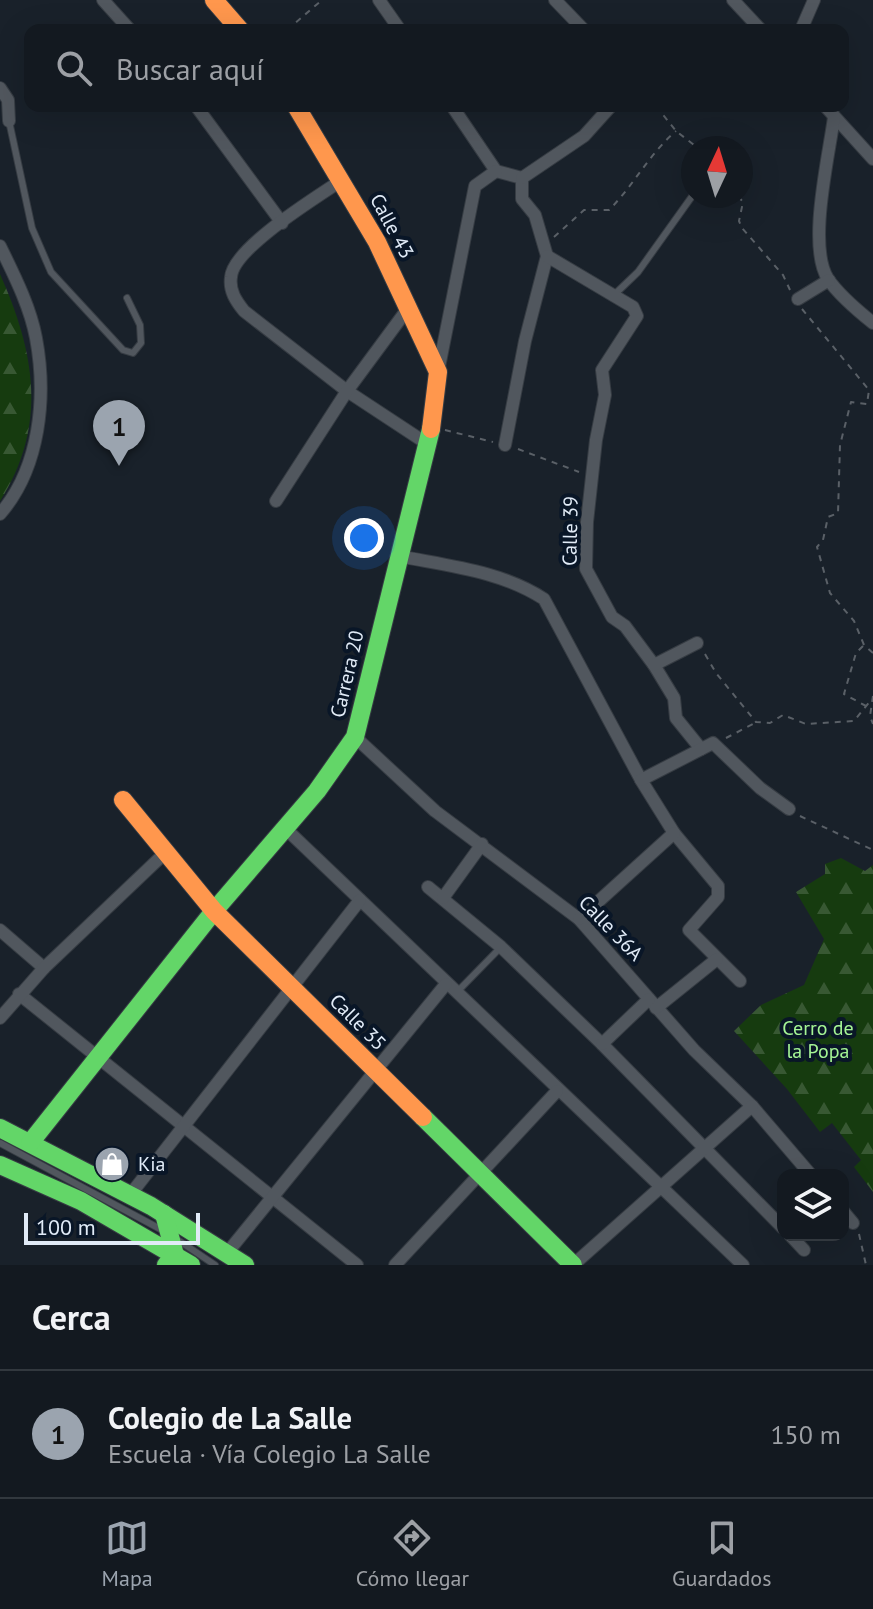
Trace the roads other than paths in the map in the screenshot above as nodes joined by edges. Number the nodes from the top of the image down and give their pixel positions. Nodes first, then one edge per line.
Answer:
1 (103, 0) edge
2 (214, 0) edge
3 (556, 0) edge
4 (733, 0) edge
5 (814, 0) edge
6 (386, 3) edge
7 (125, 24) edge
8 (235, 24) edge
9 (397, 24) edge
10 (578, 24) edge
11 (755, 24) edge
12 (804, 24) edge
13 (0, 88) edge
14 (200, 112) edge
15 (300, 112) edge
16 (456, 112) edge
17 (606, 112) edge
18 (830, 112) edge
19 (834, 117) junction
20 (9, 121) joint
21 (873, 159) edge
22 (496, 171) junction
23 (522, 178) junction
24 (342, 180) junction
25 (684, 208) edge
26 (282, 223) junction
27 (0, 246) edge
28 (546, 252) junction
29 (829, 280) junction
30 (612, 297) junction
31 (127, 298) dead end
32 (798, 299) road end
33 (409, 307) junction
34 (873, 323) edge
35 (438, 372) junction
36 (347, 391) junction
37 (429, 445) junction
38 (505, 445) dead end
39 (276, 501) dead end
40 (0, 514) edge
41 (399, 556) junction
42 (697, 643) road end
43 (654, 665) junction
44 (355, 737) junction
45 (701, 749) junction
46 (641, 780) junction
47 (123, 800) dead end
48 (789, 809) road end
49 (286, 829) junction
50 (674, 833) junction
51 (482, 844) junction
52 (166, 852) junction
53 (428, 887) dead end
54 (443, 898) junction
55 (360, 900) junction
56 (214, 911) junction
57 (579, 919) junction
58 (0, 930) edge
59 (501, 947) junction
60 (717, 959) junction
61 (44, 968) junction
62 (740, 981) dead end
63 (290, 986) junction
64 (451, 988) junction
65 (19, 994) junction
66 (653, 1004) junction
67 (0, 1007) edge
68 (0, 1018) edge
69 (602, 1044) junction
70 (98, 1057) junction
71 (375, 1070) junction
72 (557, 1091) junction
73 (752, 1106) junction
74 (182, 1125) junction
75 (0, 1128) edge
76 (0, 1143) edge
77 (30, 1143) junction
78 (706, 1146) junction
79 (0, 1159) edge
80 (0, 1165) edge
81 (806, 1169) edge
82 (482, 1172) junction
83 (661, 1187) junction
84 (130, 1195) junction
85 (272, 1197) junction
86 (164, 1214) junction
87 (849, 1218) edge
88 (777, 1222) edge
89 (853, 1223) road end
90 (796, 1241) edge
91 (804, 1250) dead end
92 (175, 1253) edge
93 (221, 1259) edge
94 (204, 1265) edge
95 (245, 1265) edge
96 (357, 1265) edge
97 (395, 1265) edge
98 (573, 1265) edge
99 (743, 1265) edge

1 - 7 street
2 - 8 main road
3 - 10 street
4 - 11 street
5 - 12 street
6 - 9 street
13 - 20 street
14 - 26 street
15 - 24 main road, Calle 43
16 - 22 street
17 - 23 street
18 - 19 street
19 - 21 street
19 - 29 street
20 - 31 lane
22 - 23 street
22 - 35 street, Carrera 20
23 - 28 street
24 - 26 street
24 - 33 main road, Calle 43
25 - 30 lane
26 - 36 street
27 - 40 street
28 - 30 street, Calle 39
28 - 38 street
29 - 32 street
29 - 34 street
30 - 43 street, Calle 39
33 - 35 main road, Calle 43
33 - 36 street
35 - 37 main road, Carrera 20
36 - 37 street
36 - 39 street
37 - 41 main road, Carrera 20
41 - 44 main road, Carrera 20
41 - 46 street
42 - 43 street
43 - 45 street
44 - 49 main road, Carrera 20
44 - 51 street, Calle 36A
45 - 46 street
45 - 48 street
46 - 50 street
47 - 52 main road, Calle 35
49 - 55 street
49 - 56 main road, Carrera 20
50 - 57 street
50 - 60 street
51 - 54 street
51 - 57 street, Calle 36A
52 - 56 main road, Calle 35
52 - 61 street
53 - 54 street
54 - 59 street
55 - 63 street
55 - 64 street
56 - 63 main road, Calle 35
56 - 70 main road, Carrera 20
57 - 66 street, Calle 36A
58 - 61 street
59 - 64 lane
59 - 69 street
60 - 62 street
60 - 66 street
61 - 65 street
63 - 71 main road, Calle 35
63 - 74 street
64 - 71 street
64 - 72 street
65 - 67 street
65 - 68 street
65 - 70 street
66 - 69 street
66 - 73 street, Calle 36A
69 - 78 street
70 - 74 street
70 - 77 main road, Carrera 20
71 - 82 main road, Calle 35
71 - 85 street
72 - 82 street
72 - 83 street
73 - 78 street
73 - 81 street, Calle 36A
74 - 84 street
74 - 85 street
75 - 77 main road
76 - 92 lane
77 - 84 main road
78 - 83 street
78 - 88 street
79 - 92 lane
80 - 92 main road
82 - 97 street
82 - 98 main road, Calle 35
83 - 98 street
83 - 99 street
84 - 86 main road
85 - 93 street
85 - 96 street
86 - 92 main road
86 - 93 main road
87 - 89 street
90 - 91 street
92 - 93 lane
92 - 94 lane
93 - 95 main road

